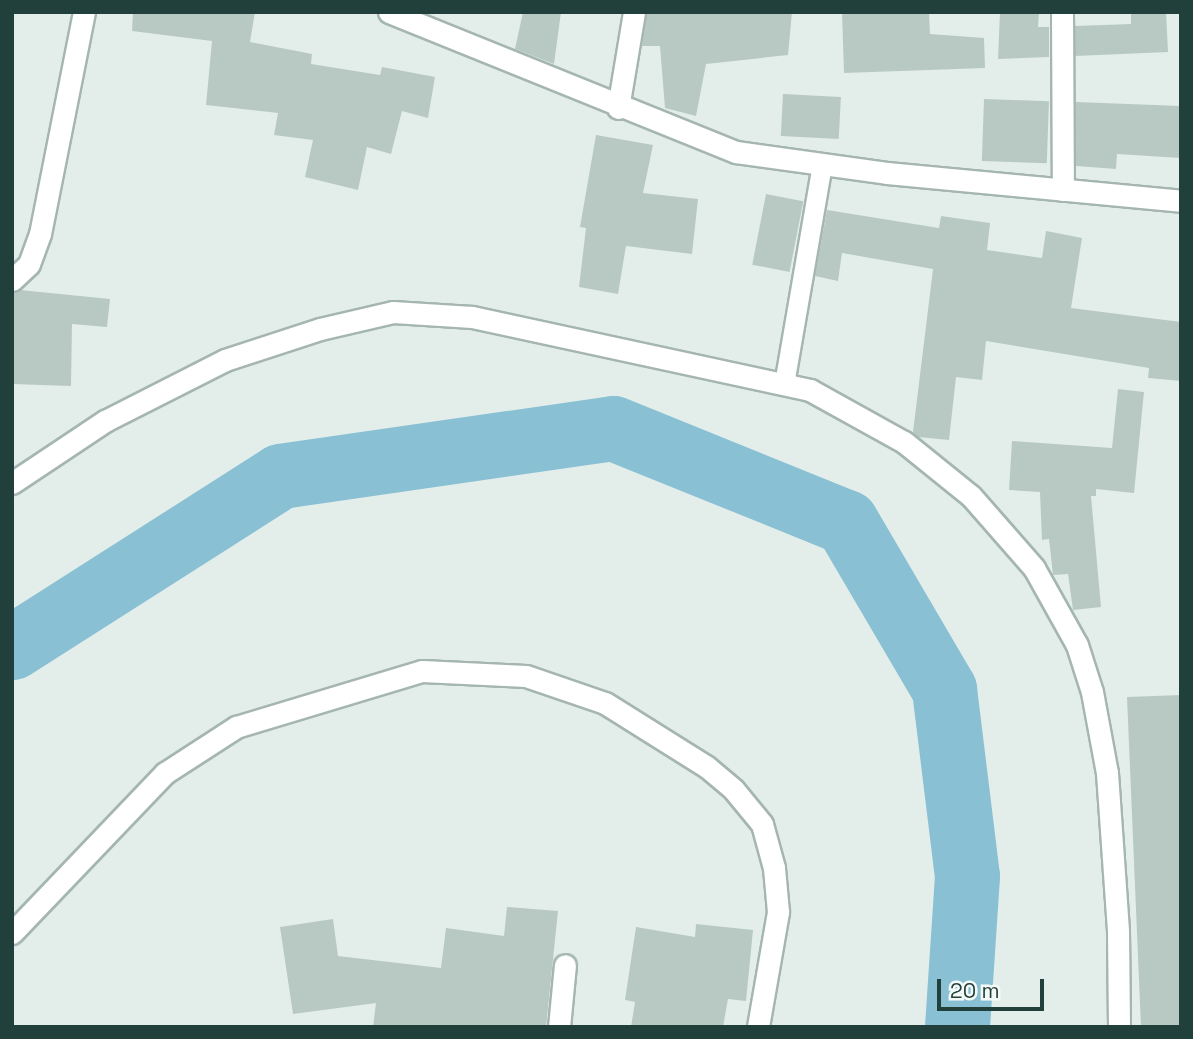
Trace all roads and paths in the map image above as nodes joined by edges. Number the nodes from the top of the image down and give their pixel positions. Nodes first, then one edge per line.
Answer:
1 (84, 12) edge
2 (389, 12) edge
3 (634, 12) edge
4 (1062, 12) edge
5 (618, 108) junction
6 (822, 164) junction
7 (1063, 190) junction
8 (1181, 201) edge
9 (12, 280) edge
10 (784, 384) junction
11 (12, 483) edge
12 (12, 933) edge
13 (565, 965) dead end
14 (559, 1027) edge
15 (758, 1027) edge
16 (1119, 1027) edge

1 - 9 street
2 - 5 street
3 - 5 street
4 - 7 street
5 - 6 street
6 - 7 street
6 - 10 lane
7 - 8 street
10 - 11 street
10 - 16 street
12 - 15 street
13 - 14 street

